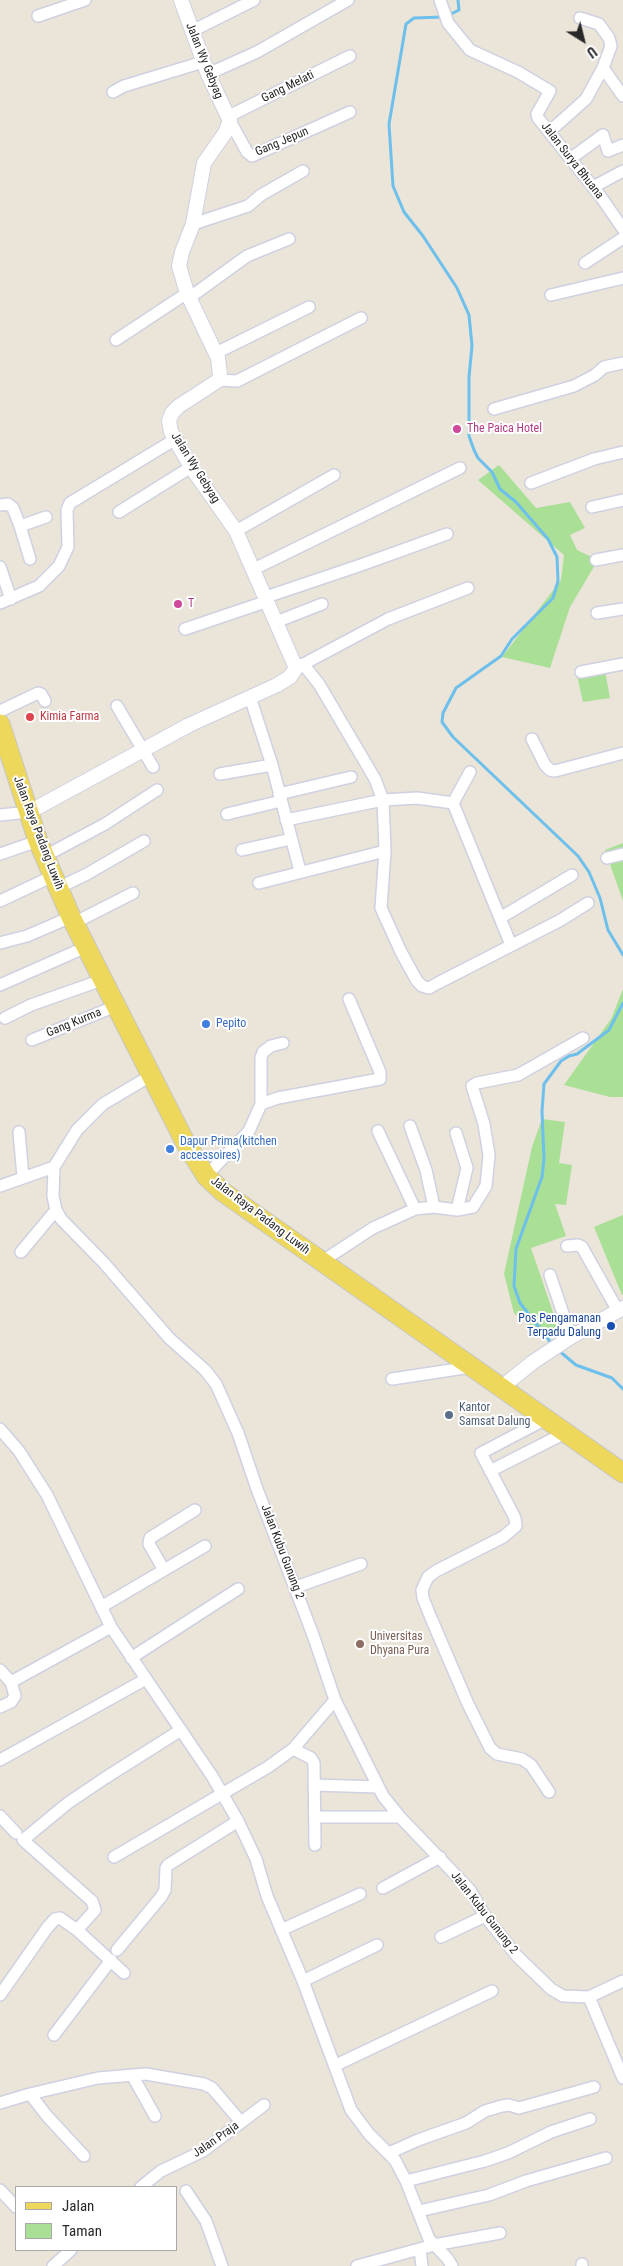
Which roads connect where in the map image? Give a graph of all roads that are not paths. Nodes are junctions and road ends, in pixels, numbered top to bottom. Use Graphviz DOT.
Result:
graph roads {
  1 [pos="85,0"];
  2 [pos="181,0"];
  3 [pos="254,0"];
  4 [pos="348,0"];
  5 [pos="440,0"];
  6 [pos="38,16"];
  7 [pos="580,18"];
  8 [pos="192,31"];
  9 [pos="350,56"];
  10 [pos="206,68"];
  11 [pos="603,68"];
  12 [pos="113,92"];
  13 [pos="623,96"];
  14 [pos="350,112"];
  15 [pos="228,119"];
  16 [pos="549,132"];
  17 [pos="623,145"];
  18 [pos="570,159"];
  19 [pos="304,171"];
  20 [pos="623,171"];
  21 [pos="592,187"];
  22 [pos="193,224"];
  23 [pos="623,229"];
  24 [pos="623,238"];
  25 [pos="289,239"];
  26 [pos="585,263"];
  27 [pos="623,278"];
  28 [pos="188,295"];
  29 [pos="551,295"];
  30 [pos="310,307"];
  31 [pos="361,318"];
  32 [pos="116,340"];
  33 [pos="216,353"];
  34 [pos="623,363"];
  35 [pos="219,380"];
  36 [pos="494,410"];
  37 [pos="174,440"];
  38 [pos="623,452"];
  39 [pos="192,467"];
  40 [pos="460,468"];
  41 [pos="334,475"];
  42 [pos="531,483"];
  43 [pos="623,500"];
  44 [pos="0,505"];
  45 [pos="592,508"];
  46 [pos="119,512"];
  47 [pos="46,517"];
  48 [pos="20,526"];
  49 [pos="236,531"];
  50 [pos="447,534"];
  51 [pos="623,555"];
  52 [pos="30,559"];
  53 [pos="596,560"];
  54 [pos="0,566"];
  55 [pos="254,569"];
  56 [pos="468,588"];
  57 [pos="267,599"];
  58 [pos="6,601"];
  59 [pos="322,604"];
  60 [pos="623,609"];
  61 [pos="598,613"];
  62 [pos="276,622"];
  63 [pos="185,629"];
  64 [pos="623,664"];
  65 [pos="300,666"];
  66 [pos="581,672"];
  67 [pos="250,697"];
  68 [pos="45,701"];
  69 [pos="117,706"];
  70 [pos="0,711"];
  71 [pos="0,724"];
  72 [pos="532,738"];
  73 [pos="142,749"];
  74 [pos="623,753"];
  75 [pos="272,765"];
  76 [pos="153,767"];
  77 [pos="470,772"];
  78 [pos="220,774"];
  79 [pos="351,777"];
  80 [pos="156,790"];
  81 [pos="280,798"];
  82 [pos="383,800"];
  83 [pos="452,804"];
  84 [pos="29,812"];
  85 [pos="227,814"];
  86 [pos="0,815"];
  87 [pos="286,820"];
  88 [pos="291,839"];
  89 [pos="144,842"];
  90 [pos="41,848"];
  91 [pos="242,850"];
  92 [pos="385,851"];
  93 [pos="0,854"];
  94 [pos="623,854"];
  95 [pos="607,858"];
  96 [pos="300,871"];
  97 [pos="572,875"];
  98 [pos="56,882"];
  99 [pos="259,883"];
  100 [pos="133,893"];
  101 [pos="0,901"];
  102 [pos="588,903"];
  103 [pos="500,918"];
  104 [pos="73,920"];
  105 [pos="0,943"];
  106 [pos="511,945"];
  107 [pos="86,947"];
  108 [pos="102,980"];
  109 [pos="0,984"];
  110 [pos="349,999"];
  111 [pos="116,1006"];
  112 [pos="5,1018"];
  113 [pos="583,1038"];
  114 [pos="32,1040"];
  115 [pos="283,1043"];
  116 [pos="152,1075"];
  117 [pos="261,1104"];
  118 [pos="410,1126"];
  119 [pos="378,1131"];
  120 [pos="19,1132"];
  121 [pos="456,1133"];
  122 [pos="54,1166"];
  123 [pos="206,1176"];
  124 [pos="23,1177"];
  125 [pos="0,1186"];
  126 [pos="434,1207"];
  127 [pos="415,1209"];
  128 [pos="56,1210"];
  129 [pos="457,1210"];
  130 [pos="568,1246"];
  131 [pos="21,1252"];
  132 [pos="321,1262"];
  133 [pos="550,1275"];
  134 [pos="622,1309"];
  135 [pos="571,1336"];
  136 [pos="471,1367"];
  137 [pos="392,1379"];
  138 [pos="502,1388"];
  139 [pos="546,1419"];
  140 [pos="0,1429"];
  141 [pos="565,1433"];
  142 [pos="490,1470"];
  143 [pos="623,1473"];
  144 [pos="195,1510"];
  145 [pos="205,1546"];
  146 [pos="361,1564"];
  147 [pos="164,1570"];
  148 [pos="296,1587"];
  149 [pos="238,1590"];
  150 [pos="101,1608"];
  151 [pos="111,1627"];
  152 [pos="131,1658"];
  153 [pos="0,1670"];
  154 [pos="146,1679"];
  155 [pos="11,1682"];
  156 [pos="335,1700"];
  157 [pos="0,1707"];
  158 [pos="181,1730"];
  159 [pos="293,1749"];
  160 [pos="0,1760"];
  161 [pos="314,1785"];
  162 [pos="377,1787"];
  163 [pos="548,1792"];
  164 [pos="222,1793"];
  165 [pos="0,1816"];
  166 [pos="315,1816"];
  167 [pos="400,1817"];
  168 [pos="238,1821"];
  169 [pos="16,1832"];
  170 [pos="315,1845"];
  171 [pos="114,1857"];
  172 [pos="440,1857"];
  173 [pos="383,1888"];
  174 [pos="360,1894"];
  175 [pos="485,1916"];
  176 [pos="76,1930"];
  177 [pos="280,1930"];
  178 [pos="441,1938"];
  179 [pos="377,1945"];
  180 [pos="114,1955"];
  181 [pos="124,1973"];
  182 [pos="303,1981"];
  183 [pos="623,1981"];
  184 [pos="492,1990"];
  185 [pos="0,1995"];
  186 [pos="588,1997"];
  187 [pos="54,2035"];
  188 [pos="336,2065"];
  189 [pos="132,2075"];
  190 [pos="623,2078"];
  191 [pos="594,2087"];
  192 [pos="30,2094"];
  193 [pos="0,2104"];
  194 [pos="264,2105"];
  195 [pos="155,2116"];
  196 [pos="590,2119"];
  197 [pos="241,2122"];
  198 [pos="389,2153"];
  199 [pos="84,2156"];
  200 [pos="606,2158"];
  201 [pos="406,2181"];
  202 [pos="142,2186"];
  203 [pos="186,2191"];
  204 [pos="1,2193"];
  205 [pos="15,2206"];
  206 [pos="419,2210"];
  207 [pos="500,2233"];
  208 [pos="434,2245"];
  209 [pos="420,2249"];
  210 [pos="63,2252"];
  211 [pos="53,2266"];
  212 [pos="222,2266"];
  213 [pos="357,2266"];
  214 [pos="422,2266"];
  215 [pos="452,2266"];
  1 -- 6 [label="street"];
  2 -- 8 [label="street, Jalan Wy Gebyag"];
  3 -- 8 [label="street"];
  4 -- 10 [label="street"];
  5 -- 16 [label="street, Jalan Surya Bhuana"];
  7 -- 11 [label="street"];
  8 -- 10 [label="street, Jalan Wy Gebyag"];
  9 -- 15 [label="street, Gang Melati"];
  10 -- 12 [label="street"];
  10 -- 15 [label="street, Jalan Wy Gebyag"];
  11 -- 13 [label="street"];
  11 -- 16 [label="street"];
  14 -- 15 [label="street, Gang Jepun"];
  15 -- 22 [label="street"];
  16 -- 18 [label="street, Jalan Surya Bhuana"];
  17 -- 18 [label="street"];
  18 -- 21 [label="street, Jalan Surya Bhuana"];
  19 -- 22 [label="street"];
  20 -- 21 [label="street"];
  21 -- 23 [label="street, Jalan Surya Bhuana"];
  22 -- 28 [label="street"];
  24 -- 26 [label="street"];
  25 -- 28 [label="street"];
  27 -- 29 [label="street"];
  28 -- 32 [label="street"];
  28 -- 33 [label="street"];
  30 -- 33 [label="street"];
  31 -- 35 [label="street"];
  33 -- 35 [label="street"];
  34 -- 36 [label="street"];
  35 -- 37 [label="street, Jalan Wy Gebyag"];
  37 -- 39 [label="street, Jalan Wy Gebyag"];
  37 -- 58 [label="street"];
  38 -- 42 [label="street"];
  39 -- 46 [label="street"];
  39 -- 49 [label="street, Jalan Wy Gebyag"];
  40 -- 55 [label="street"];
  41 -- 49 [label="street"];
  43 -- 45 [label="street"];
  44 -- 48 [label="street"];
  47 -- 48 [label="street"];
  48 -- 52 [label="street"];
  49 -- 55 [label="street, Jalan Wy Gebyag"];
  50 -- 57 [label="street"];
  51 -- 53 [label="street"];
  54 -- 58 [label="street"];
  55 -- 57 [label="street, Jalan Wy Gebyag"];
  56 -- 65 [label="street"];
  57 -- 62 [label="street, Jalan Wy Gebyag"];
  57 -- 63 [label="street"];
  59 -- 62 [label="street"];
  60 -- 61 [label="street"];
  62 -- 65 [label="street, Jalan Wy Gebyag"];
  64 -- 66 [label="street"];
  65 -- 67 [label="street"];
  65 -- 82 [label="street"];
  67 -- 73 [label="street"];
  67 -- 75 [label="street"];
  68 -- 70 [label="street"];
  69 -- 73 [label="street"];
  71 -- 84 [label="main road, Jalan Raya Padang Luwih"];
  72 -- 74 [label="street"];
  73 -- 76 [label="street"];
  73 -- 84 [label="street"];
  75 -- 78 [label="street"];
  75 -- 81 [label="street"];
  77 -- 83 [label="street"];
  79 -- 81 [label="street"];
  80 -- 90 [label="street"];
  81 -- 85 [label="street"];
  81 -- 87 [label="street"];
  82 -- 83 [label="street"];
  82 -- 87 [label="street"];
  82 -- 92 [label="street"];
  83 -- 103 [label="street"];
  84 -- 86 [label="street"];
  84 -- 90 [label="main road, Jalan Raya Padang Luwih"];
  87 -- 88 [label="street"];
  88 -- 91 [label="street"];
  88 -- 96 [label="street"];
  89 -- 98 [label="street"];
  90 -- 93 [label="street"];
  90 -- 98 [label="main road, Jalan Raya Padang Luwih"];
  92 -- 96 [label="street"];
  92 -- 106 [label="street"];
  94 -- 95 [label="street"];
  96 -- 99 [label="street"];
  97 -- 103 [label="street"];
  98 -- 101 [label="street"];
  98 -- 104 [label="main road, Jalan Raya Padang Luwih"];
  100 -- 104 [label="street"];
  102 -- 106 [label="street"];
  103 -- 106 [label="street"];
  104 -- 105 [label="street"];
  104 -- 107 [label="main road, Jalan Raya Padang Luwih"];
  107 -- 108 [label="main road, Jalan Raya Padang Luwih"];
  107 -- 109 [label="street"];
  108 -- 111 [label="main road, Jalan Raya Padang Luwih"];
  108 -- 112 [label="street"];
  110 -- 117 [label="street"];
  111 -- 114 [label="street, Gang Kurma"];
  111 -- 116 [label="main road, Jalan Raya Padang Luwih"];
  113 -- 129 [label="street"];
  115 -- 117 [label="street"];
  116 -- 122 [label="street"];
  116 -- 123 [label="main road, Jalan Raya Padang Luwih"];
  117 -- 123 [label="street"];
  118 -- 126 [label="street"];
  119 -- 127 [label="street"];
  120 -- 124 [label="street"];
  121 -- 129 [label="street"];
  122 -- 124 [label="street"];
  122 -- 128 [label="street"];
  123 -- 132 [label="main road, Jalan Raya Padang Luwih"];
  124 -- 125 [label="street"];
  126 -- 127 [label="street"];
  126 -- 129 [label="street"];
  127 -- 132 [label="street"];
  128 -- 131 [label="street"];
  128 -- 148 [label="street, Jalan Kubu Gunung 2"];
  130 -- 134 [label="street"];
  132 -- 136 [label="main road, Jalan Raya Padang Luwih"];
  133 -- 135 [label="street"];
  134 -- 135 [label="street"];
  135 -- 138 [label="street"];
  136 -- 137 [label="street"];
  136 -- 138 [label="main road, Jalan Raya Padang Luwih"];
  138 -- 139 [label="main road, Jalan Raya Padang Luwih"];
  139 -- 141 [label="main road, Jalan Raya Padang Luwih"];
  139 -- 142 [label="street"];
  140 -- 150 [label="street"];
  141 -- 142 [label="street"];
  141 -- 143 [label="main road, Jalan Raya Padang Luwih"];
  142 -- 163 [label="street"];
  144 -- 147 [label="street"];
  145 -- 147 [label="street"];
  146 -- 148 [label="street"];
  147 -- 150 [label="street"];
  148 -- 156 [label="street, Jalan Kubu Gunung 2"];
  149 -- 152 [label="street"];
  150 -- 151 [label="street"];
  151 -- 152 [label="street"];
  151 -- 155 [label="street"];
  152 -- 154 [label="street"];
  153 -- 155 [label="street"];
  154 -- 158 [label="street"];
  154 -- 160 [label="street"];
  155 -- 157 [label="street"];
  156 -- 159 [label="street"];
  156 -- 162 [label="street, Jalan Kubu Gunung 2"];
  158 -- 164 [label="street"];
  158 -- 176 [label="street"];
  159 -- 161 [label="street"];
  159 -- 164 [label="street"];
  161 -- 162 [label="street"];
  161 -- 166 [label="street"];
  162 -- 167 [label="street, Jalan Kubu Gunung 2"];
  164 -- 168 [label="street"];
  164 -- 171 [label="street"];
  165 -- 169 [label="street"];
  166 -- 167 [label="street"];
  166 -- 170 [label="street"];
  167 -- 172 [label="street, Jalan Kubu Gunung 2"];
  168 -- 177 [label="street"];
  168 -- 180 [label="street"];
  172 -- 173 [label="street"];
  172 -- 175 [label="street, Jalan Kubu Gunung 2"];
  174 -- 177 [label="street"];
  175 -- 178 [label="street"];
  175 -- 186 [label="street, Jalan Kubu Gunung 2"];
  176 -- 180 [label="street"];
  176 -- 185 [label="street"];
  177 -- 182 [label="street"];
  179 -- 182 [label="street"];
  180 -- 181 [label="street"];
  180 -- 187 [label="street"];
  182 -- 188 [label="street"];
  183 -- 186 [label="street, Jalan Kubu Gunung 2"];
  184 -- 188 [label="street"];
  186 -- 190 [label="street"];
  188 -- 198 [label="street"];
  189 -- 192 [label="street"];
  189 -- 195 [label="street"];
  189 -- 197 [label="street"];
  191 -- 198 [label="street"];
  192 -- 193 [label="street"];
  192 -- 199 [label="street"];
  194 -- 197 [label="street, Jalan Praja"];
  196 -- 201 [label="street"];
  197 -- 202 [label="street, Jalan Praja"];
  198 -- 201 [label="street"];
  200 -- 206 [label="street"];
  201 -- 206 [label="street"];
  203 -- 212 [label="street"];
  204 -- 205 [label="street"];
  206 -- 208 [label="street"];
  207 -- 208 [label="street"];
  208 -- 209 [label="street"];
  208 -- 215 [label="street"];
  209 -- 213 [label="street"];
  209 -- 214 [label="street"];
  210 -- 211 [label="street"];
}
